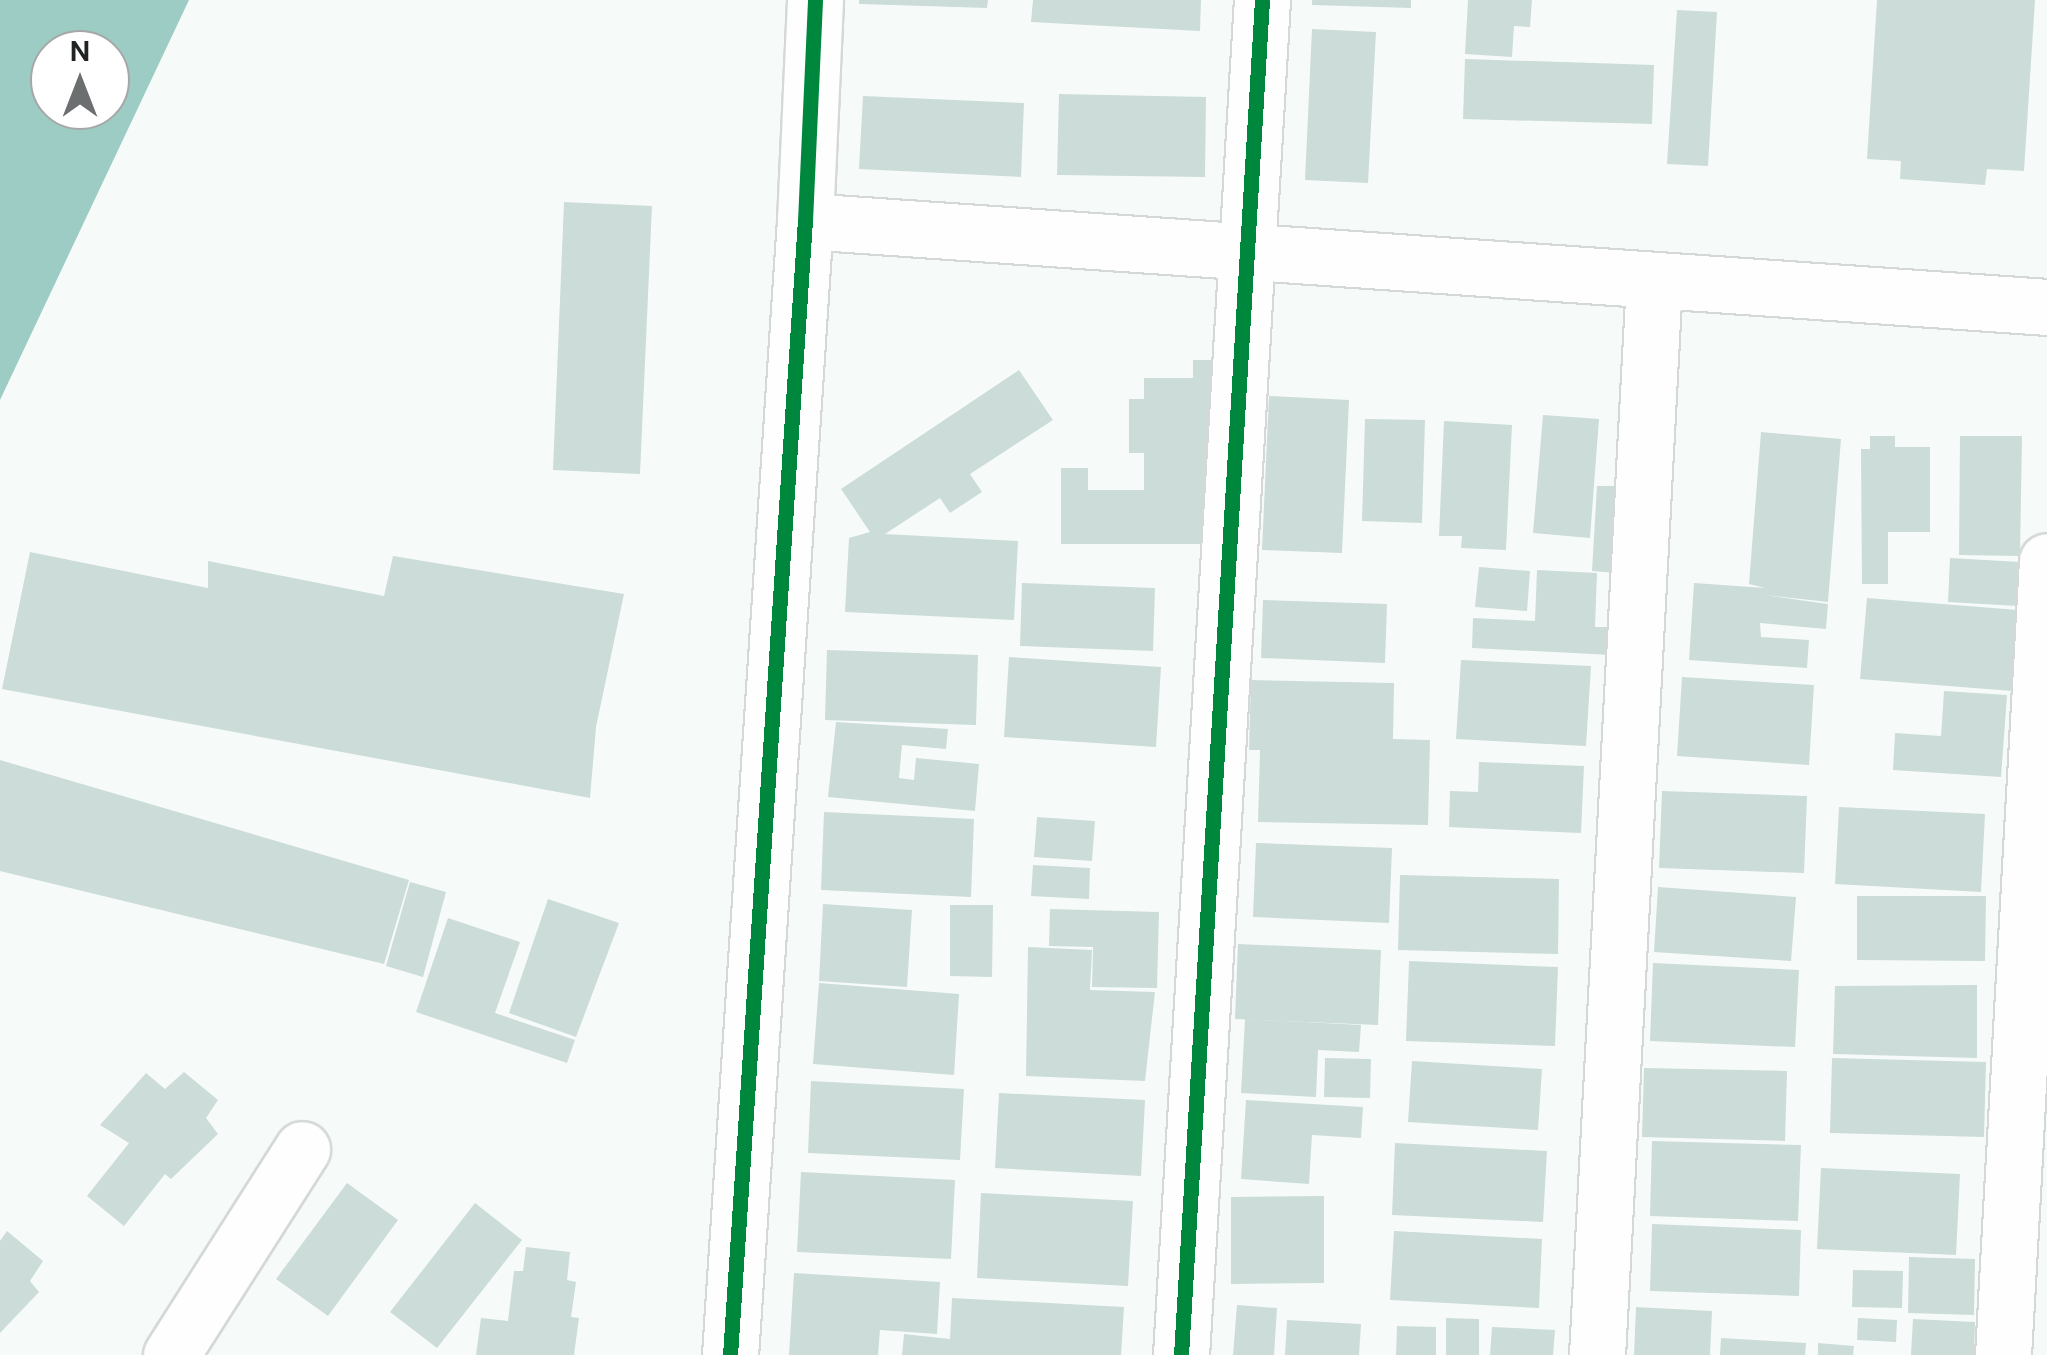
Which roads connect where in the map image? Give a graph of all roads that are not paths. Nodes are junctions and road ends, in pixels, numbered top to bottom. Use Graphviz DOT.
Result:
graph roads {
  1 [pos="814,0"];
  2 [pos="1262,0"];
  3 [pos="804,221"];
  4 [pos="1250,255"];
  5 [pos="1654,281"];
  6 [pos="2047,307"];
  7 [pos="2047,562"];
  8 [pos="302,1148"];
  9 [pos="172,1355"];
  10 [pos="730,1355"];
  11 [pos="1181,1355"];
  12 [pos="1597,1355"];
  13 [pos="2003,1355"];
  1 -- 3 [label="street"];
  2 -- 4 [label="street"];
  3 -- 4 [label="street"];
  3 -- 10 [label="street"];
  4 -- 5 [label="street"];
  4 -- 11 [label="street"];
  5 -- 6 [label="street"];
  5 -- 12 [label="street"];
  7 -- 13 [label="street"];
  8 -- 9 [label="street"];
}
